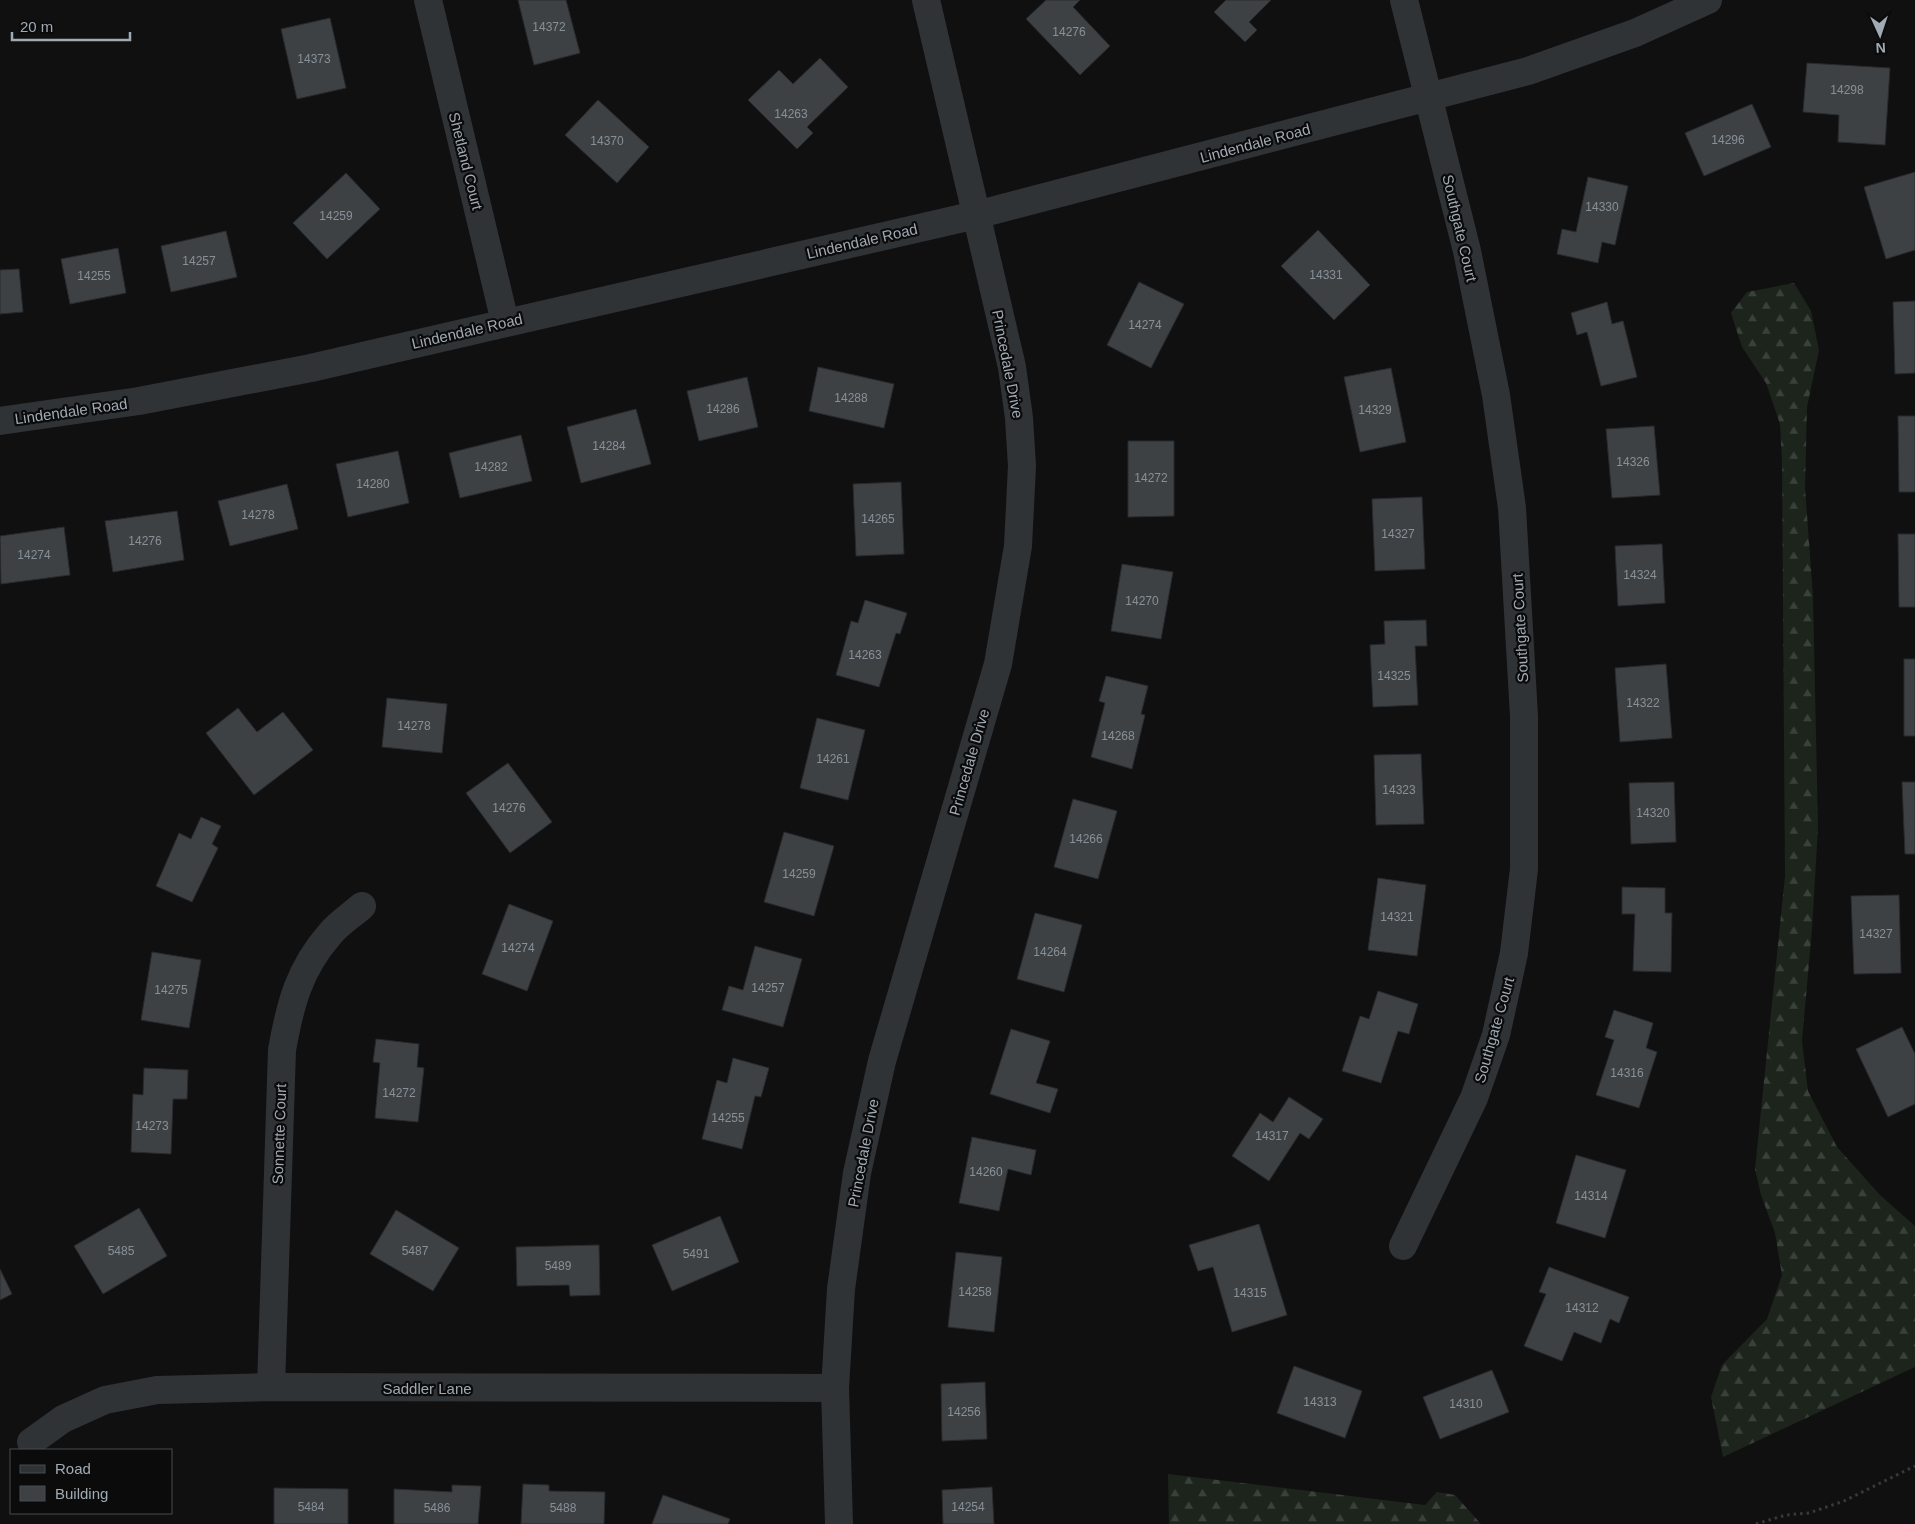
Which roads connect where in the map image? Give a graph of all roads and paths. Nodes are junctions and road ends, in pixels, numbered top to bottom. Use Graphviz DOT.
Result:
graph roads {
  1 [pos="428,0"];
  2 [pos="926,0"];
  3 [pos="1404,0"];
  4 [pos="1708,0"];
  5 [pos="1429,98"];
  6 [pos="976,215"];
  7 [pos="505,322"];
  8 [pos="0,421"];
  9 [pos="362,906"];
  10 [pos="1403,1246"];
  11 [pos="271,1387"];
  12 [pos="835,1388"];
  13 [pos="31,1442"];
  14 [pos="1915,1466"];
  15 [pos="839,1524"];
  16 [pos="1756,1524"];
  1 -- 7 [label="street, Shetland Court"];
  2 -- 6 [label="street, Princedale Drive"];
  3 -- 5 [label="street, Southgate Court"];
  4 -- 5 [label="street, Lindendale Road"];
  5 -- 6 [label="street, Lindendale Road"];
  5 -- 10 [label="street, Southgate Court"];
  6 -- 7 [label="street, Lindendale Road"];
  6 -- 12 [label="street, Princedale Drive"];
  7 -- 8 [label="street, Lindendale Road"];
  9 -- 11 [label="street, Sonnette Court"];
  11 -- 12 [label="street, Saddler Lane"];
  11 -- 13 [label="street, Saddler Lane"];
  12 -- 15 [label="street, Princedale Drive"];
  14 -- 16 [label="path"];
}
